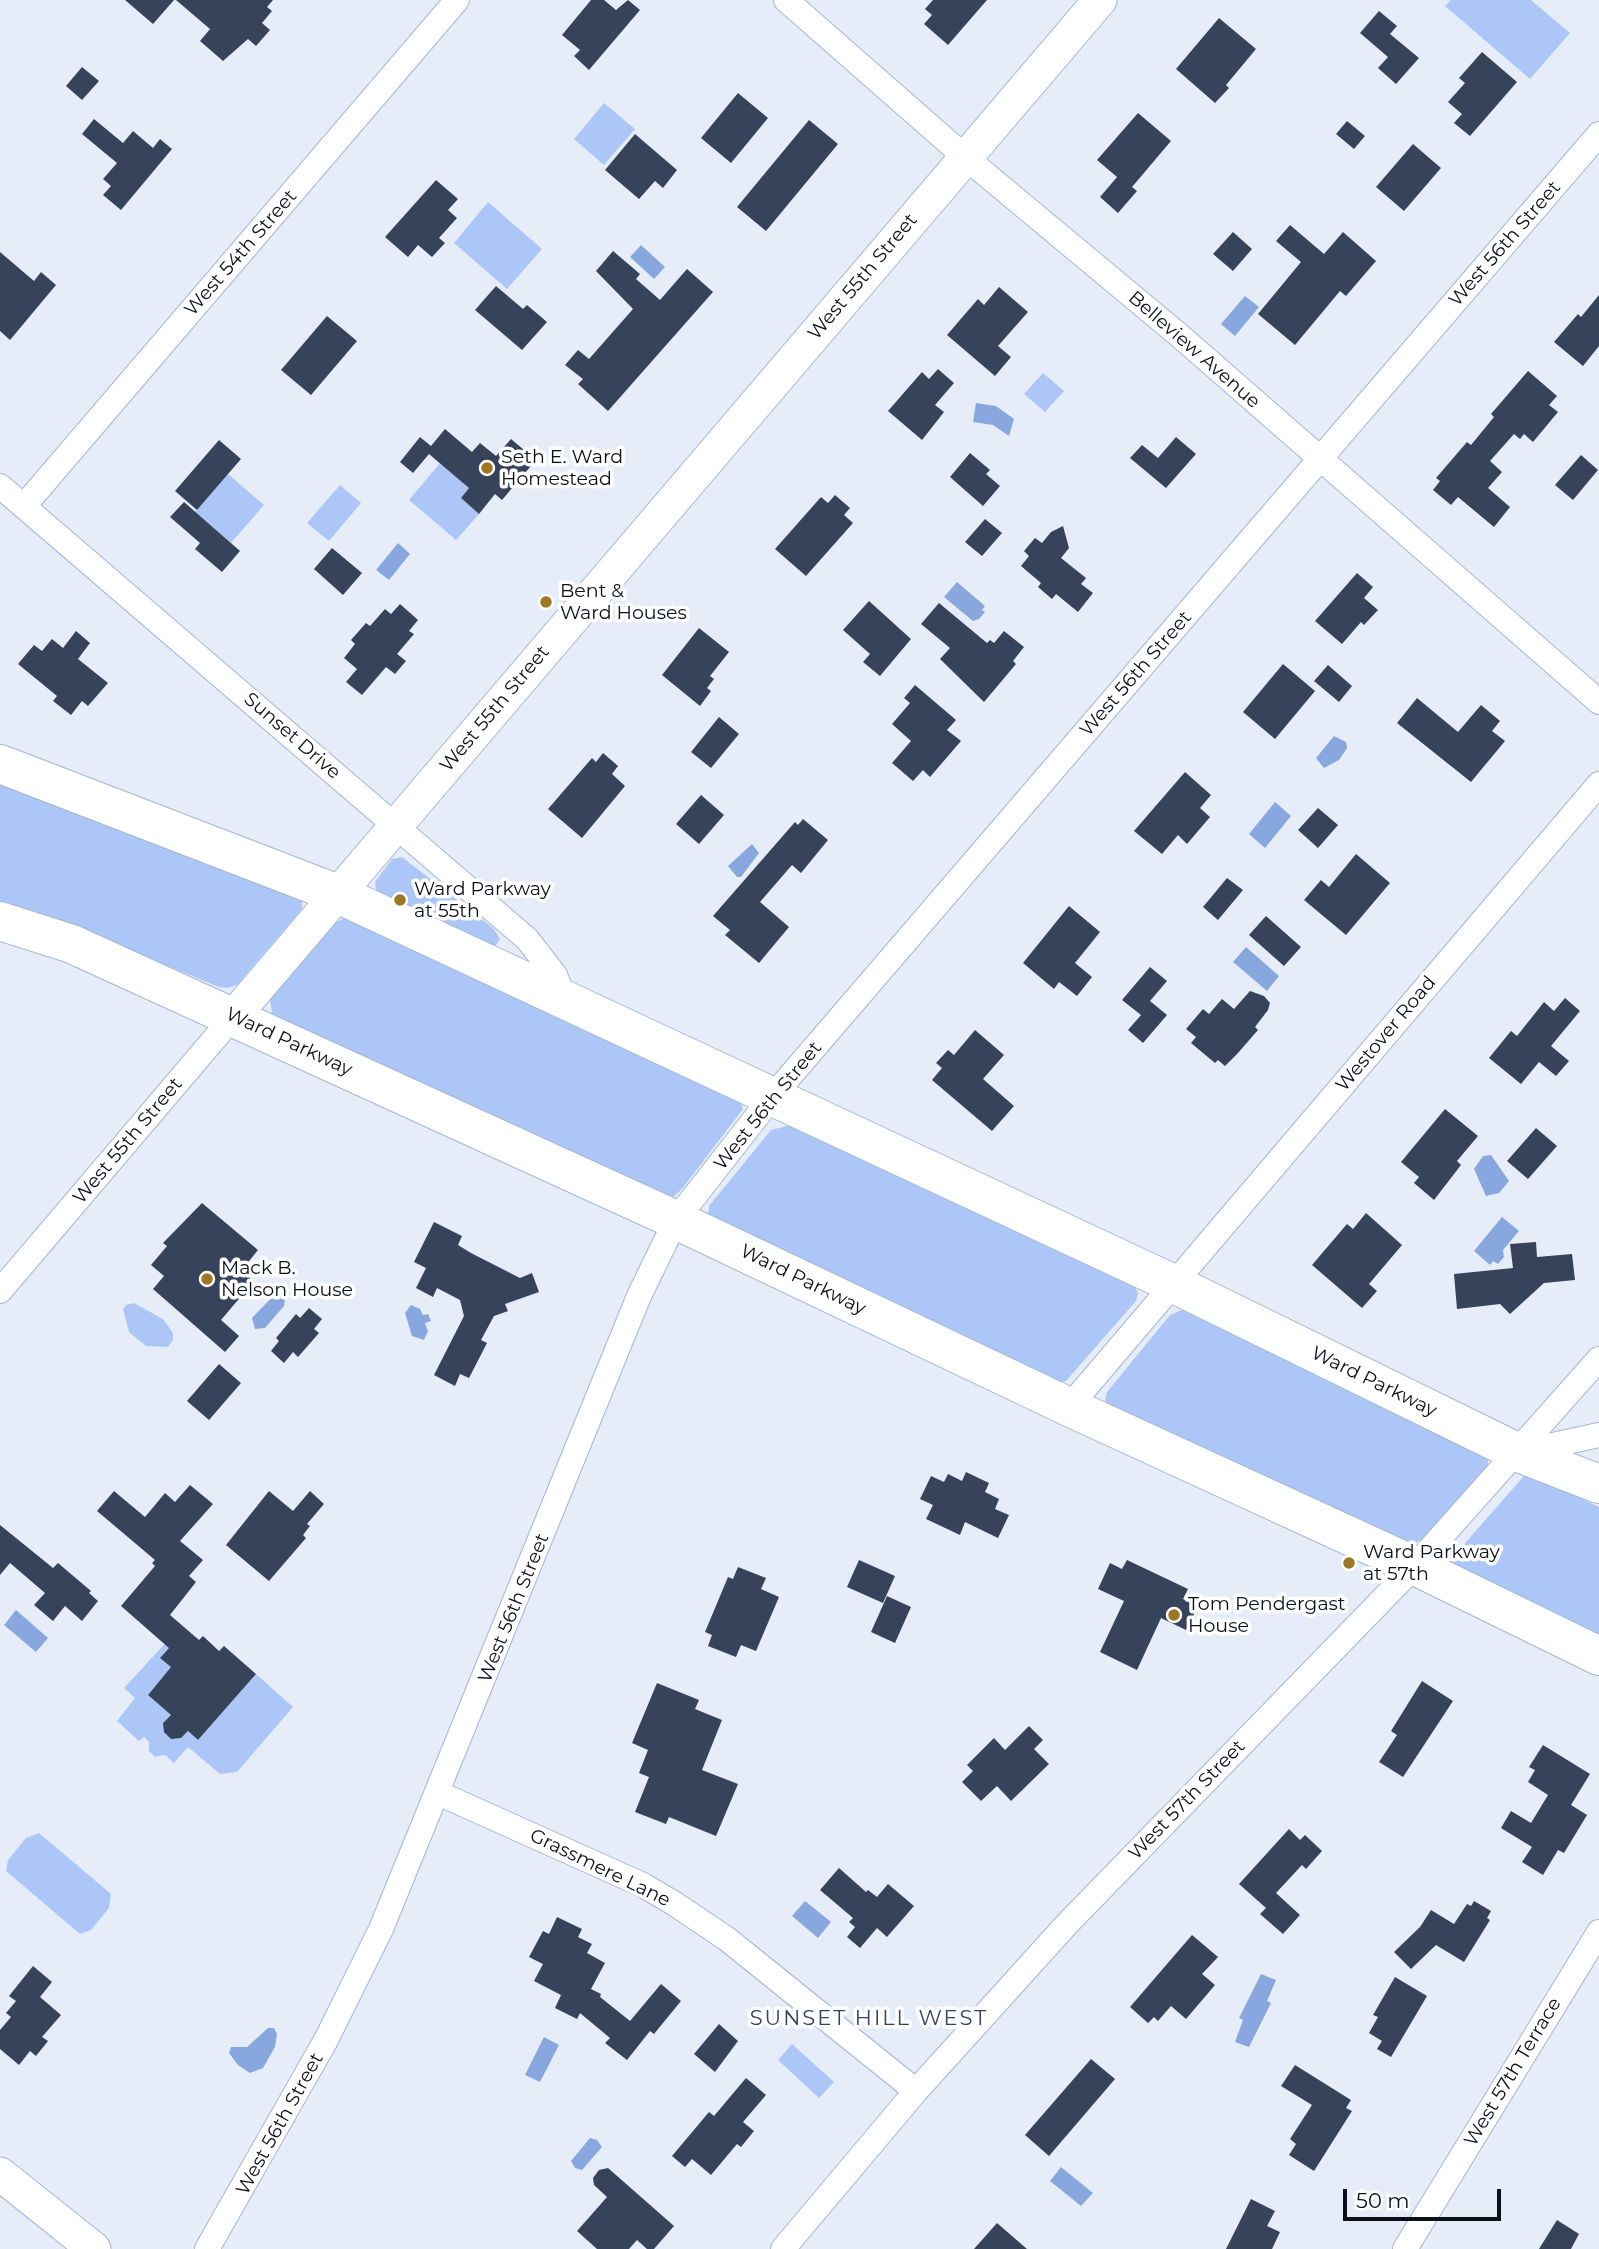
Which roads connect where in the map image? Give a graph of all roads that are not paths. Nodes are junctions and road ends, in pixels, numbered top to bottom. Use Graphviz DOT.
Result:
graph roads {
  1 [pos="457,0"];
  2 [pos="786,0"];
  3 [pos="1100,0"];
  4 [pos="1599,134"];
  5 [pos="965,157"];
  6 [pos="1320,459"];
  7 [pos="0,486"];
  8 [pos="24,506"];
  9 [pos="1599,702"];
  10 [pos="0,764"];
  11 [pos="1599,784"];
  12 [pos="396,825"];
  13 [pos="338,894"];
  14 [pos="0,922"];
  15 [pos="565,1000"];
  16 [pos="233,1017"];
  17 [pos="772,1097"];
  18 [pos="676,1220"];
  19 [pos="1174,1284"];
  20 [pos="0,1291"];
  21 [pos="1599,1359"];
  22 [pos="1069,1408"];
  23 [pos="1599,1435"];
  24 [pos="1519,1452"];
  25 [pos="1599,1484"];
  26 [pos="1415,1566"];
  27 [pos="1599,1656"];
  28 [pos="438,1793"];
  29 [pos="1599,1932"];
  30 [pos="916,2091"];
  31 [pos="0,2174"];
  32 [pos="94,2249"];
  33 [pos="207,2249"];
  34 [pos="783,2249"];
  35 [pos="1405,2249"];
  1 -- 8 [label="street, West 54th Street"];
  2 -- 5 [label="street, Belleview Avenue"];
  3 -- 5 [label="main road, West 55th Street"];
  4 -- 6 [label="street, West 56th Street"];
  5 -- 6 [label="street, Belleview Avenue"];
  5 -- 12 [label="main road, West 55th Street"];
  6 -- 9 [label="street, Belleview Avenue"];
  6 -- 17 [label="street, West 56th Street"];
  7 -- 8 [label="street, Sunset Drive"];
  8 -- 12 [label="street, Sunset Drive"];
  10 -- 13 [label="main road, Ward Parkway"];
  11 -- 19 [label="street, Westover Road"];
  12 -- 13 [label="main road, West 55th Street"];
  12 -- 15 [label="street, Sunset Drive"];
  13 -- 15 [label="main road, Ward Parkway"];
  13 -- 16 [label="main road, West 55th Street"];
  14 -- 16 [label="main road, Ward Parkway"];
  15 -- 17 [label="main road, Ward Parkway"];
  16 -- 18 [label="main road, Ward Parkway"];
  16 -- 20 [label="street, West 55th Street"];
  17 -- 18 [label="street, West 56th Street"];
  17 -- 19 [label="main road, Ward Parkway"];
  18 -- 22 [label="main road, Ward Parkway"];
  18 -- 28 [label="street, West 56th Street"];
  19 -- 22 [label="street, Westover Road"];
  19 -- 24 [label="main road, Ward Parkway"];
  21 -- 24 [label="street, West 57th Street"];
  22 -- 26 [label="main road, Ward Parkway"];
  23 -- 24 [label="street"];
  24 -- 25 [label="main road, Ward Parkway"];
  24 -- 26 [label="street, West 57th Street"];
  26 -- 27 [label="main road, Ward Parkway"];
  26 -- 30 [label="street, West 57th Street"];
  28 -- 30 [label="street, Grassmere Lane"];
  28 -- 33 [label="street, West 56th Street"];
  29 -- 35 [label="street, West 57th Terrace"];
  30 -- 34 [label="street, West 57th Street"];
  31 -- 32 [label="main road"];
}
